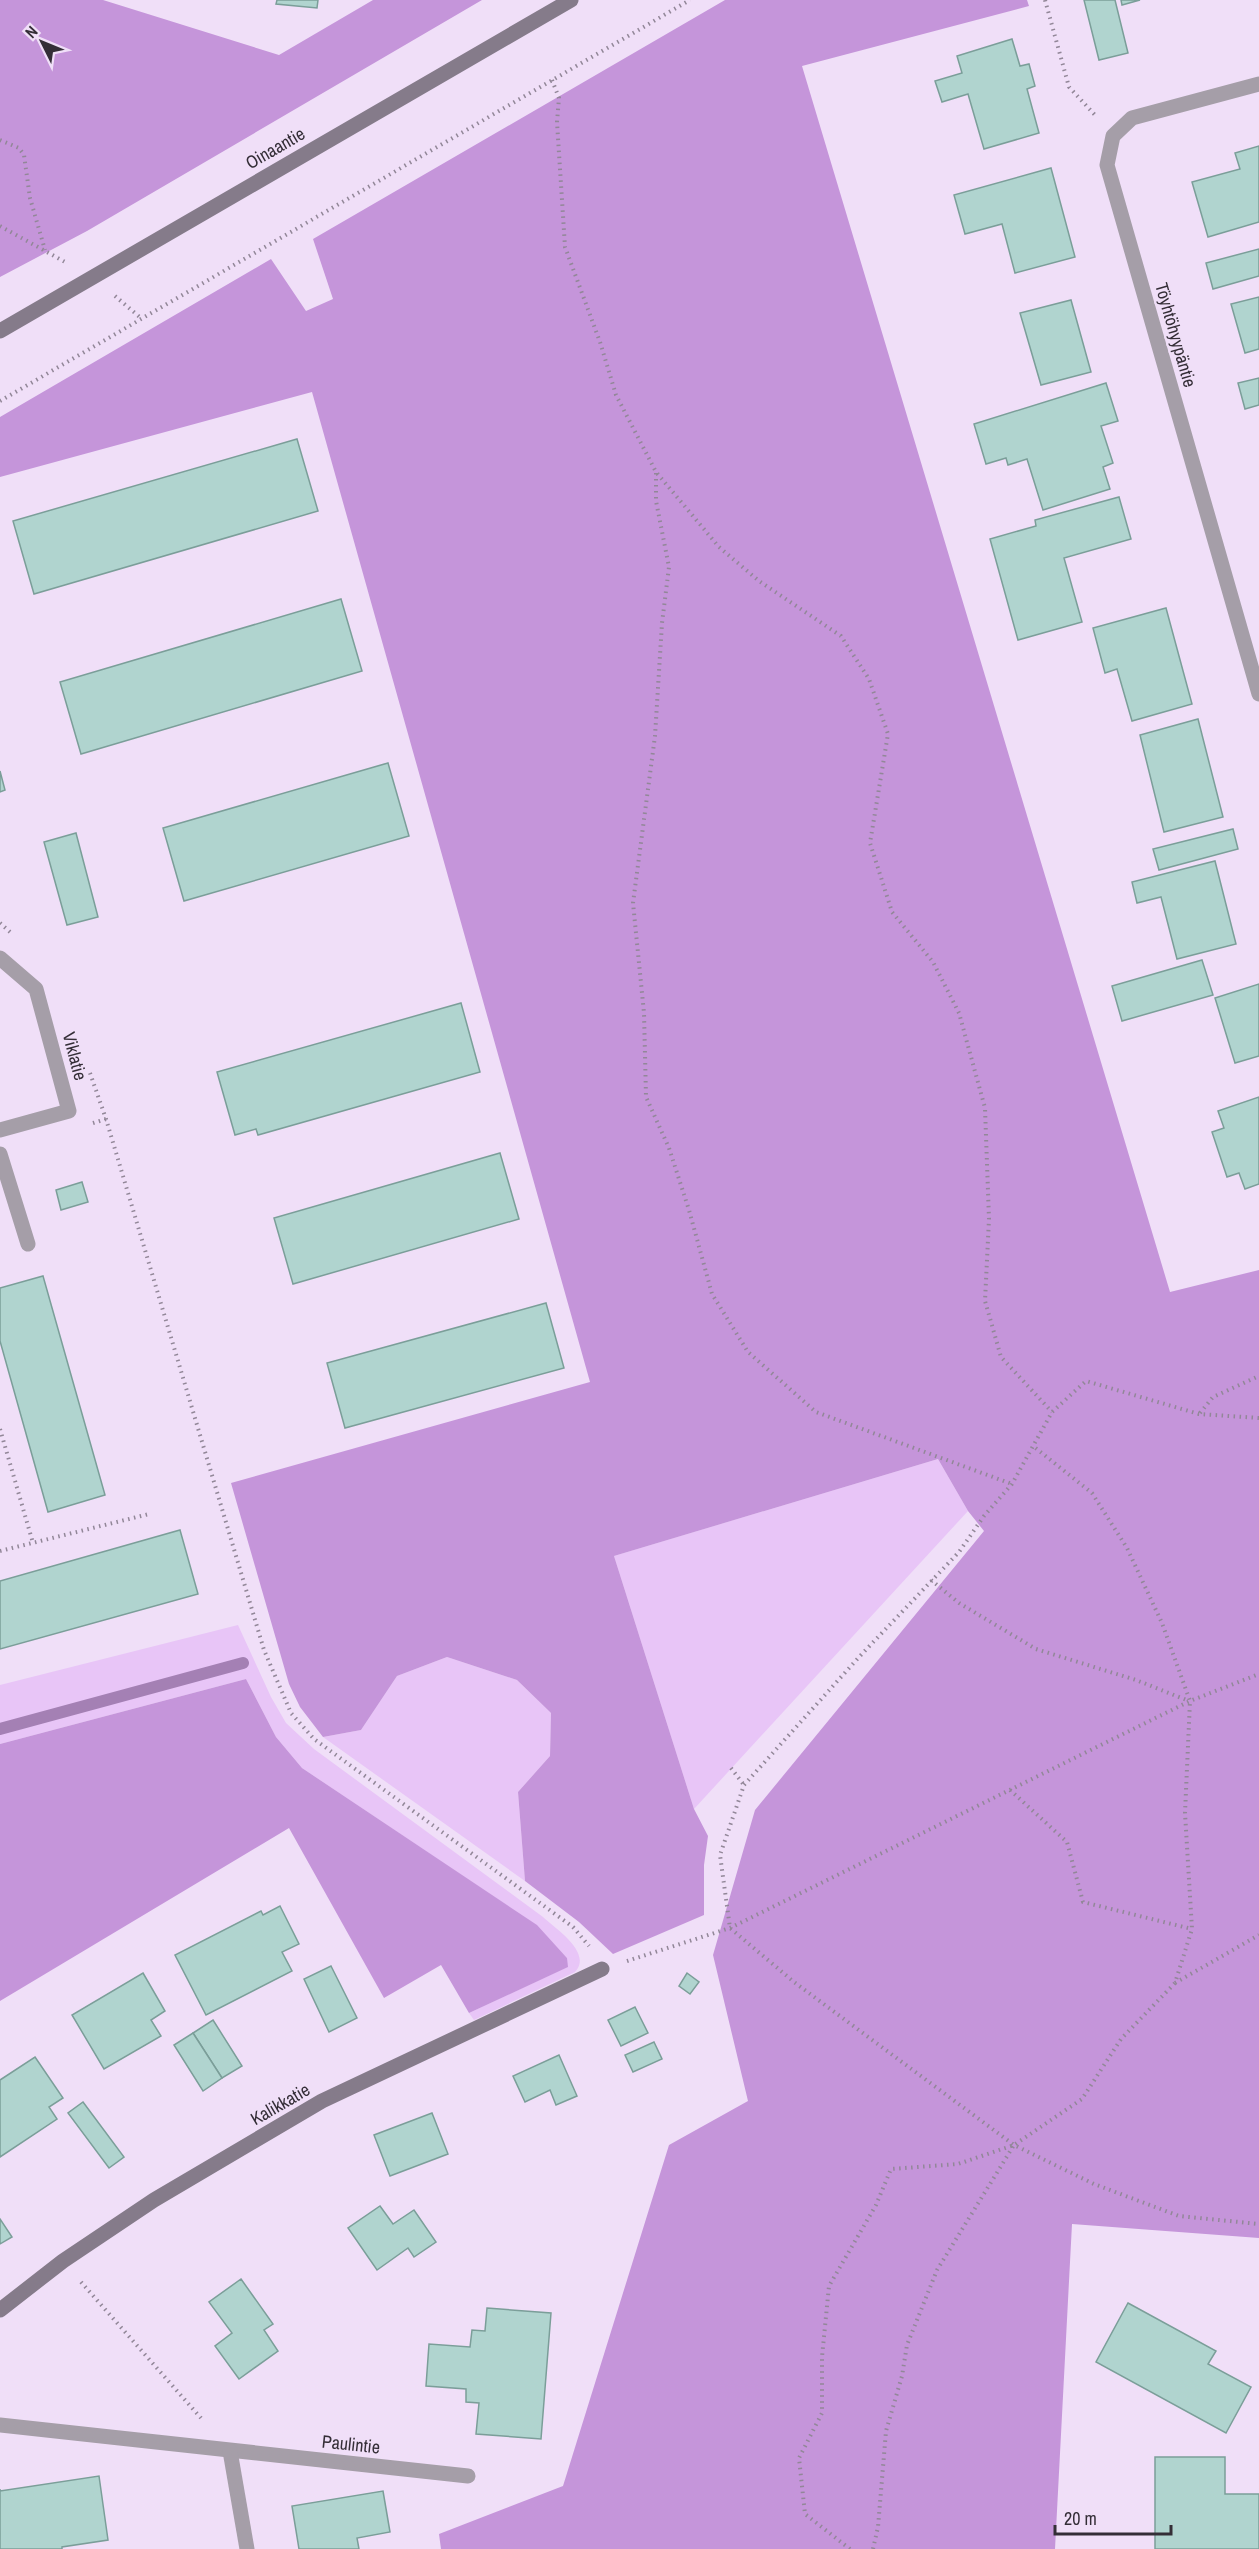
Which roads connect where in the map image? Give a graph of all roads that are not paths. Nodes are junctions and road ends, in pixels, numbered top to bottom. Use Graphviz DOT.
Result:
graph roads {
  1 [pos="571,0"];
  2 [pos="1259,84"];
  3 [pos="0,331"];
  4 [pos="1259,694"];
  5 [pos="0,958"];
  6 [pos="0,1130"];
  7 [pos="0,1154"];
  8 [pos="28,1244"];
  9 [pos="602,1969"];
  10 [pos="0,2310"];
  11 [pos="0,2425"];
  12 [pos="230,2451"];
  13 [pos="468,2476"];
  14 [pos="247,2549"];
  1 -- 3 [label="street, Oinaantie"];
  2 -- 4 [label="street, Töyhtöhyypäntie"];
  5 -- 6 [label="street, Viklatie"];
  7 -- 8 [label="street"];
  9 -- 10 [label="street, Kalikkatie"];
  11 -- 12 [label="street, Paulintie"];
  12 -- 13 [label="street, Paulintie"];
  12 -- 14 [label="street"];
}
